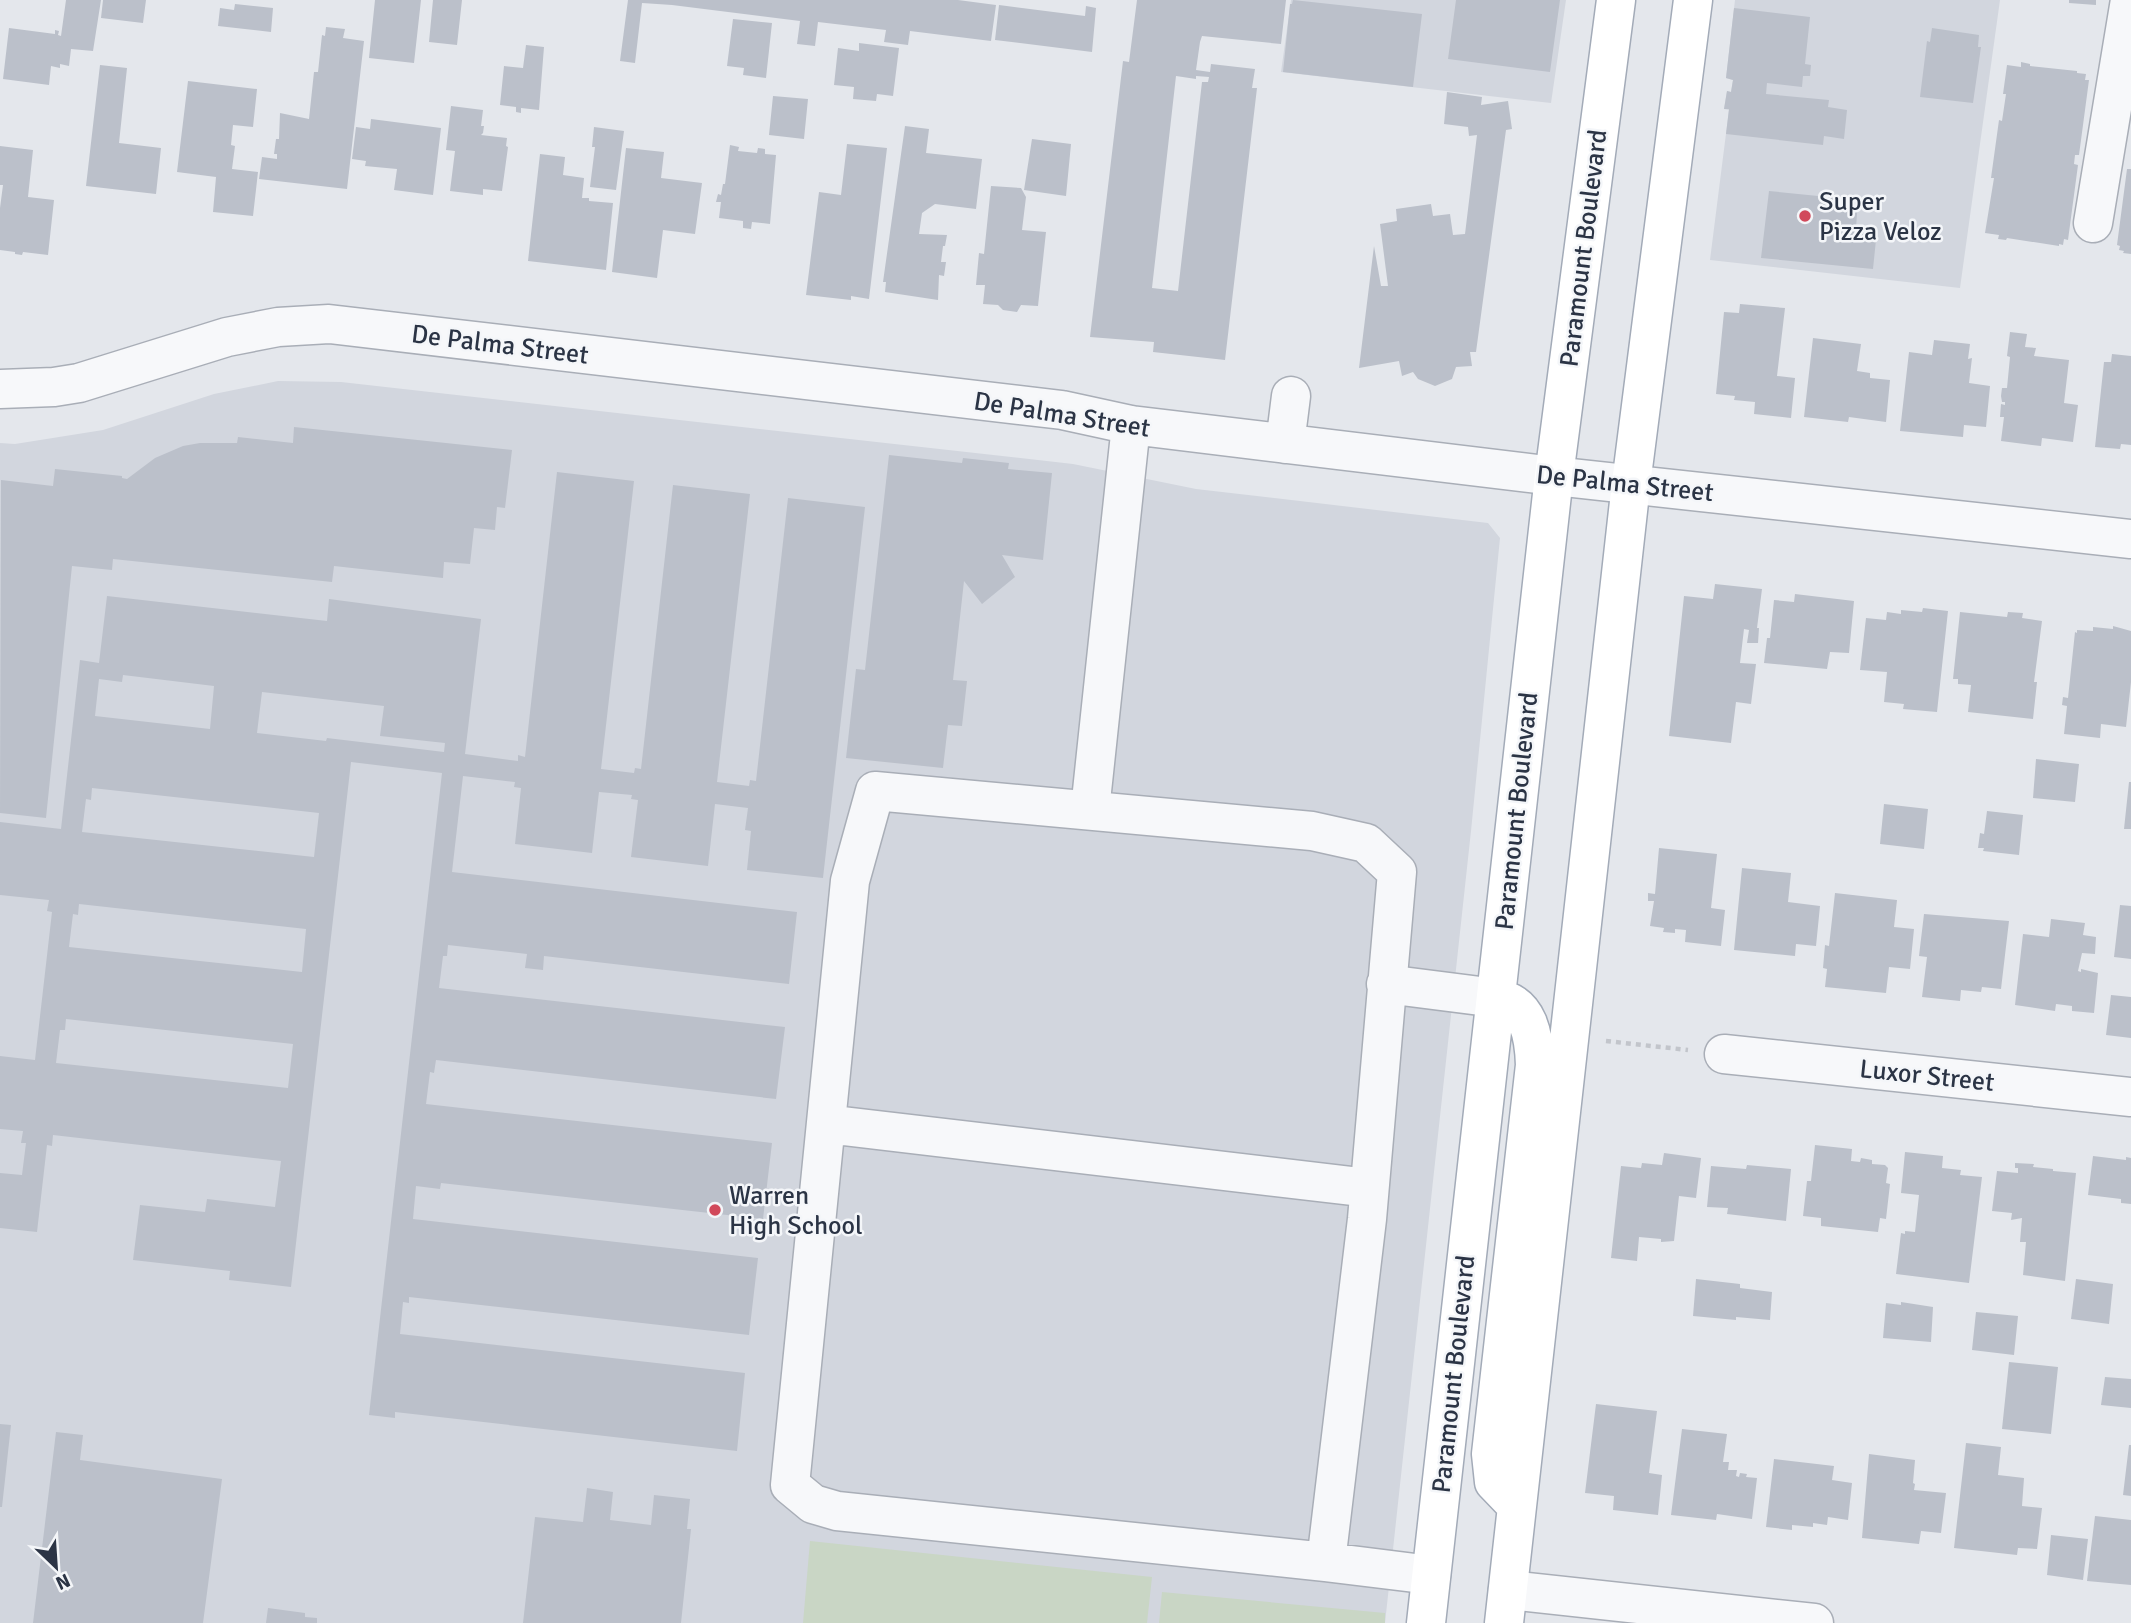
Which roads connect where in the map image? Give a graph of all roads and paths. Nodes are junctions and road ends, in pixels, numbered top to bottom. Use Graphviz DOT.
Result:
graph roads {
  1 [pos="1616,0"];
  2 [pos="1693,0"];
  3 [pos="2130,0"];
  4 [pos="2093,223"];
  5 [pos="0,389"];
  6 [pos="1291,397"];
  7 [pos="1131,425"];
  8 [pos="1285,444"];
  9 [pos="1553,476"];
  10 [pos="1631,484"];
  11 [pos="2131,539"];
  12 [pos="1090,810"];
  13 [pos="1387,984"];
  14 [pos="1496,998"];
  15 [pos="1570,1036"];
  16 [pos="1724,1054"];
  17 [pos="2131,1097"];
  18 [pos="826,1124"];
  19 [pos="1369,1188"];
  20 [pos="1517,1506"];
  21 [pos="1326,1562"];
  22 [pos="1431,1575"];
  23 [pos="1506,1606"];
  24 [pos="1426,1623"];
  25 [pos="1814,1623"];
  1 -- 9 [label="main road, Paramount Boulevard"];
  2 -- 10 [label="main road"];
  3 -- 4 [label="street"];
  5 -- 7 [label="street, De Palma Street"];
  6 -- 8 [label="street"];
  7 -- 8 [label="street, De Palma Street"];
  7 -- 12 [label="street"];
  8 -- 9 [label="street, De Palma Street"];
  9 -- 10 [label="street, De Palma Street"];
  9 -- 14 [label="main road, Paramount Boulevard"];
  10 -- 11 [label="street, De Palma Street"];
  10 -- 15 [label="main road"];
  12 -- 13 [label="street"];
  12 -- 18 [label="street"];
  13 -- 14 [label="street"];
  13 -- 19 [label="street"];
  14 -- 20 [label="main road"];
  14 -- 22 [label="main road, Paramount Boulevard"];
  15 -- 16 [label="path"];
  15 -- 20 [label="main road"];
  16 -- 17 [label="street, Luxor Street"];
  18 -- 19 [label="street"];
  18 -- 21 [label="street"];
  19 -- 21 [label="street"];
  20 -- 23 [label="main road"];
  21 -- 22 [label="street"];
  22 -- 24 [label="main road, Paramount Boulevard"];
  23 -- 25 [label="street"];
}
